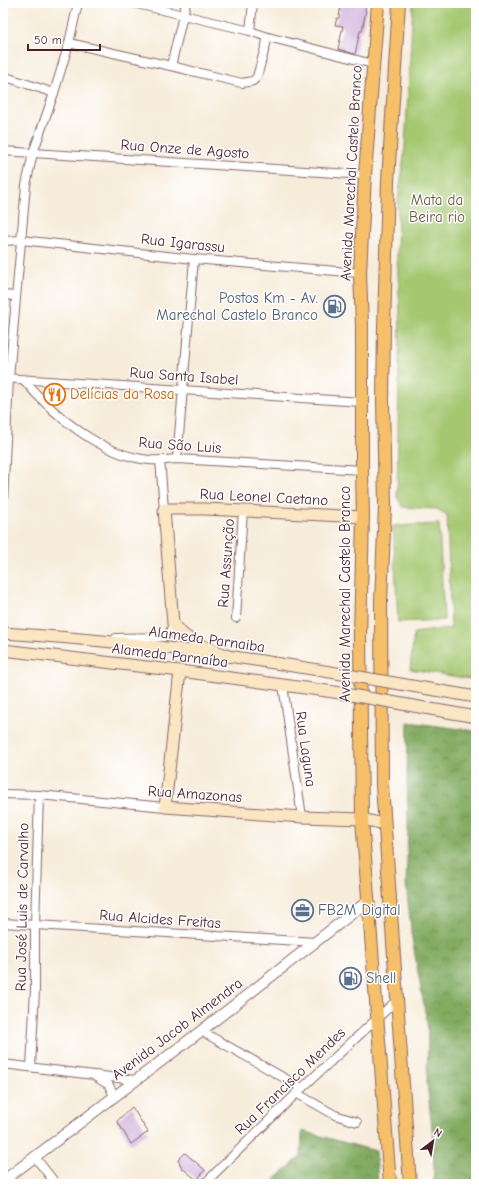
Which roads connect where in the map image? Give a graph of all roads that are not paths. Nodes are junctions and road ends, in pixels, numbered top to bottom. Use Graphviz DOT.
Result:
graph roads {
  1 [pos="78,3"];
  2 [pos="133,3"];
  3 [pos="186,3"];
  4 [pos="254,3"];
  5 [pos="378,3"];
  6 [pos="399,3"];
  7 [pos="183,15"];
  8 [pos="250,31"];
  9 [pos="268,37"];
  10 [pos="68,43"];
  11 [pos="373,64"];
  12 [pos="171,66"];
  13 [pos="3,76"];
  14 [pos="371,91"];
  15 [pos="54,93"];
  16 [pos="393,93"];
  17 [pos="3,151"];
  18 [pos="33,153"];
  19 [pos="365,176"];
  20 [pos="21,240"];
  21 [pos="3,241"];
  22 [pos="194,259"];
  23 [pos="360,273"];
  24 [pos="3,295"];
  25 [pos="15,296"];
  26 [pos="362,325"];
  27 [pos="384,326"];
  28 [pos="6,378"];
  29 [pos="23,379"];
  30 [pos="182,389"];
  31 [pos="362,402"];
  32 [pos="177,459"];
  33 [pos="160,460"];
  34 [pos="362,470"];
  35 [pos="3,494"];
  36 [pos="3,502"];
  37 [pos="164,509"];
  38 [pos="243,510"];
  39 [pos="363,517"];
  40 [pos="236,618"];
  41 [pos="173,624"];
  42 [pos="3,633"];
  43 [pos="360,636"];
  44 [pos="381,637"];
  45 [pos="74,638"];
  46 [pos="3,650"];
  47 [pos="228,656"];
  48 [pos="180,671"];
  49 [pos="283,685"];
  50 [pos="476,697"];
  51 [pos="476,717"];
  52 [pos="3,794"];
  53 [pos="39,795"];
  54 [pos="165,807"];
  55 [pos="302,817"];
  56 [pos="362,819"];
  57 [pos="384,824"];
  58 [pos="368,901"];
  59 [pos="3,923"];
  60 [pos="35,925"];
  61 [pos="315,942"];
  62 [pos="397,1000"];
  63 [pos="377,1018"];
  64 [pos="202,1031"];
  65 [pos="3,1064"];
  66 [pos="31,1067"];
  67 [pos="92,1075"];
  68 [pos="135,1080"];
  69 [pos="299,1090"];
  70 [pos="114,1096"];
  71 [pos="357,1122"];
  72 [pos="35,1157"];
  73 [pos="3,1181"];
  74 [pos="56,1184"];
  75 [pos="204,1184"];
  76 [pos="390,1184"];
  77 [pos="410,1184"];
  1 -- 10 [label="street"];
  2 -- 7 [label="street"];
  3 -- 7 [label="street"];
  4 -- 8 [label="street"];
  5 -- 11 [label="main road, Avenida Marechal Castelo Branco"];
  6 -- 16 [label="main road"];
  7 -- 8 [label="street"];
  7 -- 12 [label="street"];
  8 -- 9 [label="street"];
  9 -- 11 [label="street"];
  9 -- 12 [label="street"];
  10 -- 12 [label="street"];
  10 -- 15 [label="street"];
  11 -- 14 [label="main road, Avenida Marechal Castelo Branco"];
  13 -- 15 [label="street"];
  14 -- 16 [label="main road"];
  14 -- 19 [label="main road, Avenida Marechal Castelo Branco"];
  15 -- 18 [label="street"];
  16 -- 27 [label="main road"];
  17 -- 18 [label="street, Rua Onze de Agosto"];
  18 -- 19 [label="street, Rua Onze de Agosto"];
  18 -- 20 [label="street"];
  19 -- 23 [label="main road, Avenida Marechal Castelo Branco"];
  20 -- 21 [label="street, Rua Igarassu"];
  20 -- 22 [label="street, Rua Igarassu"];
  20 -- 25 [label="street"];
  22 -- 23 [label="street, Rua Igarassu"];
  22 -- 30 [label="street"];
  23 -- 26 [label="main road, Avenida Marechal Castelo Branco"];
  24 -- 25 [label="street"];
  25 -- 28 [label="street"];
  26 -- 27 [label="main road"];
  26 -- 31 [label="main road, Avenida Marechal Castelo Branco"];
  27 -- 44 [label="main road"];
  28 -- 29 [label="street, Rua Santa Isabel"];
  28 -- 35 [label="street"];
  29 -- 30 [label="street, Rua Santa Isabel"];
  29 -- 33 [label="street, Rua São Luis"];
  30 -- 31 [label="street, Rua Santa Isabel"];
  30 -- 32 [label="street"];
  31 -- 34 [label="main road, Avenida Marechal Castelo Branco"];
  32 -- 33 [label="street, Rua São Luis"];
  32 -- 34 [label="street, Rua São Luis"];
  33 -- 37 [label="street"];
  34 -- 39 [label="main road, Avenida Marechal Castelo Branco"];
  35 -- 36 [label="street"];
  37 -- 38 [label="main road, Rua Leonel Caetano"];
  37 -- 41 [label="main road"];
  38 -- 39 [label="main road, Rua Leonel Caetano"];
  38 -- 40 [label="street, Rua Assunção"];
  39 -- 43 [label="main road, Avenida Marechal Castelo Branco"];
  41 -- 45 [label="street, Alameda Parnaiba"];
  41 -- 47 [label="main road"];
  42 -- 45 [label="main road, Alameda Parnaiba"];
  43 -- 44 [label="main road"];
  43 -- 56 [label="main road, Avenida Marechal Castelo Branco"];
  44 -- 57 [label="main road"];
  45 -- 47 [label="main road, Alameda Parnaiba"];
  46 -- 48 [label="main road, Alameda Parnaíba"];
  47 -- 50 [label="main road, Alameda Parnaiba, bridge"];
  48 -- 49 [label="main road, Alameda Parnaíba"];
  48 -- 54 [label="main road"];
  49 -- 51 [label="main road, Alameda Parnaíba, bridge"];
  49 -- 55 [label="street, Rua Laguna"];
  52 -- 53 [label="street, Rua Amazonas"];
  53 -- 54 [label="street, Rua Amazonas"];
  53 -- 60 [label="street, Rua José Luis de Carvalho"];
  54 -- 55 [label="main road, Rua Amazonas"];
  55 -- 56 [label="main road, Rua Amazonas"];
  56 -- 57 [label="main road, Rua Amazonas"];
  56 -- 58 [label="main road, Avenida Marechal Castelo Branco"];
  57 -- 62 [label="main road"];
  58 -- 61 [label="street, Avenida Jacob Almendra"];
  58 -- 63 [label="main road, Avenida Marechal Castelo Branco"];
  59 -- 60 [label="street, Rua Alcides Freitas"];
  60 -- 61 [label="street, Rua Alcides Freitas"];
  60 -- 66 [label="street, Rua José Luis de Carvalho"];
  61 -- 64 [label="street, Avenida Jacob Almendra"];
  62 -- 63 [label="street, Rua Francisco Mendes"];
  62 -- 77 [label="main road"];
  63 -- 69 [label="street, Rua Francisco Mendes"];
  63 -- 76 [label="main road, Avenida Marechal Castelo Branco"];
  64 -- 68 [label="street, Avenida Jacob Almendra"];
  64 -- 69 [label="street"];
  65 -- 66 [label="street"];
  66 -- 67 [label="street"];
  67 -- 68 [label="street"];
  67 -- 70 [label="street"];
  68 -- 70 [label="street, Avenida Jacob Almendra"];
  69 -- 71 [label="street"];
  69 -- 75 [label="street, Rua Francisco Mendes"];
  70 -- 72 [label="street, Avenida Jacob Almendra"];
  72 -- 73 [label="street, Avenida Jacob Almendra"];
  72 -- 74 [label="street"];
}
